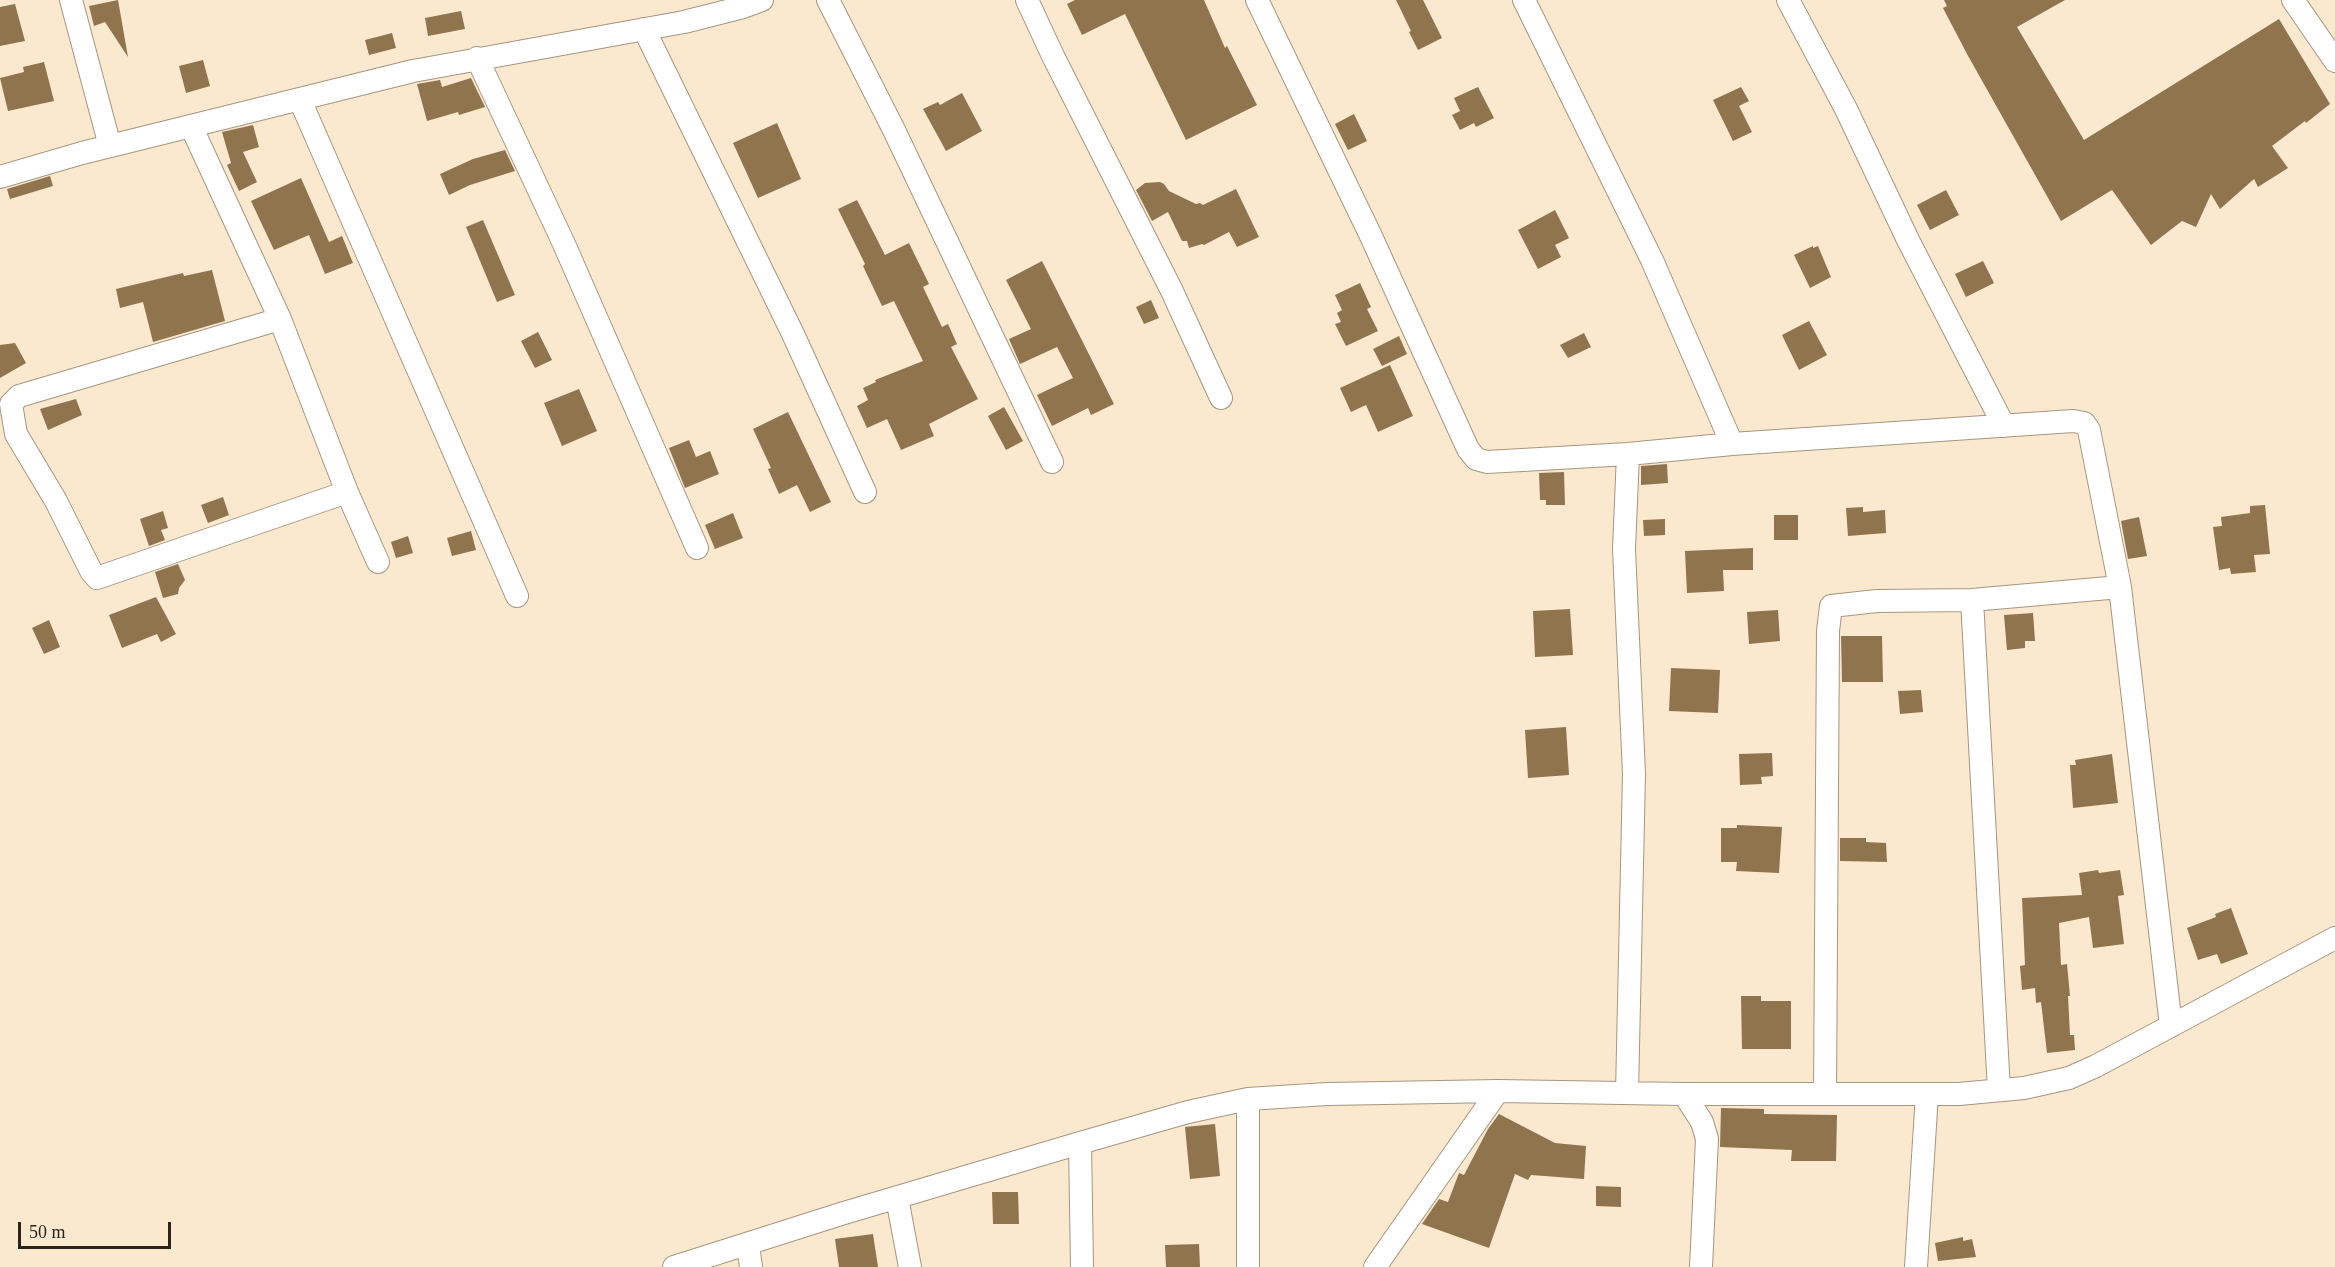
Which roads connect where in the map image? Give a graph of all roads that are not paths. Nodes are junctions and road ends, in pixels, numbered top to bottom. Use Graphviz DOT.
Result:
graph roads {
  1 [pos="71,0"];
  2 [pos="762,0"];
  3 [pos="828,0"];
  4 [pos="1027,0"];
  5 [pos="1257,0"];
  6 [pos="1524,0"];
  7 [pos="1788,0"];
  8 [pos="2293,0"];
  9 [pos="644,29"];
  10 [pos="477,58"];
  11 [pos="2335,61"];
  12 [pos="300,100"];
  13 [pos="191,126"];
  14 [pos="110,146"];
  15 [pos="0,177"];
  16 [pos="280,319"];
  17 [pos="1221,398"];
  18 [pos="2004,426"];
  19 [pos="1732,444"];
  20 [pos="1628,454"];
  21 [pos="1052,462"];
  22 [pos="347,492"];
  23 [pos="865,492"];
  24 [pos="697,548"];
  25 [pos="378,562"];
  26 [pos="2120,587"];
  27 [pos="517,596"];
  28 [pos="1972,600"];
  29 [pos="2335,939"];
  30 [pos="2170,1026"];
  31 [pos="1999,1090"];
  32 [pos="1498,1091"];
  33 [pos="1628,1093"];
  34 [pos="1684,1094"];
  35 [pos="1825,1094"];
  36 [pos="1927,1094"];
  37 [pos="1248,1099"];
  38 [pos="1080,1143"];
  39 [pos="897,1198"];
  40 [pos="748,1245"];
  41 [pos="674,1267"];
  42 [pos="751,1267"];
  43 [pos="910,1267"];
  44 [pos="1082,1267"];
  45 [pos="1248,1267"];
  46 [pos="1375,1267"];
  47 [pos="1701,1267"];
  48 [pos="1916,1267"];
  1 -- 14 [label="street"];
  2 -- 9 [label="street"];
  3 -- 21 [label="street"];
  4 -- 17 [label="street"];
  5 -- 20 [label="street"];
  6 -- 19 [label="street"];
  7 -- 18 [label="street"];
  8 -- 11 [label="street"];
  9 -- 10 [label="street"];
  9 -- 23 [label="street"];
  10 -- 12 [label="street"];
  10 -- 24 [label="street"];
  12 -- 13 [label="street"];
  12 -- 27 [label="street"];
  13 -- 14 [label="street"];
  13 -- 16 [label="street"];
  14 -- 15 [label="street"];
  16 -- 22 [label="street"];
  16 -- 22 [label="street"];
  18 -- 19 [label="street"];
  18 -- 26 [label="street"];
  19 -- 20 [label="street"];
  20 -- 33 [label="street"];
  22 -- 25 [label="street"];
  26 -- 28 [label="street"];
  26 -- 30 [label="street"];
  28 -- 31 [label="street"];
  28 -- 35 [label="street"];
  29 -- 30 [label="street"];
  30 -- 31 [label="street"];
  31 -- 36 [label="street"];
  32 -- 33 [label="street"];
  32 -- 37 [label="street"];
  32 -- 46 [label="street"];
  33 -- 34 [label="street"];
  34 -- 35 [label="street"];
  34 -- 47 [label="street"];
  35 -- 36 [label="street"];
  36 -- 48 [label="street"];
  37 -- 38 [label="street"];
  37 -- 45 [label="street"];
  38 -- 39 [label="street"];
  38 -- 44 [label="street"];
  39 -- 40 [label="street"];
  39 -- 43 [label="street"];
  40 -- 41 [label="street"];
  40 -- 42 [label="street"];
}
